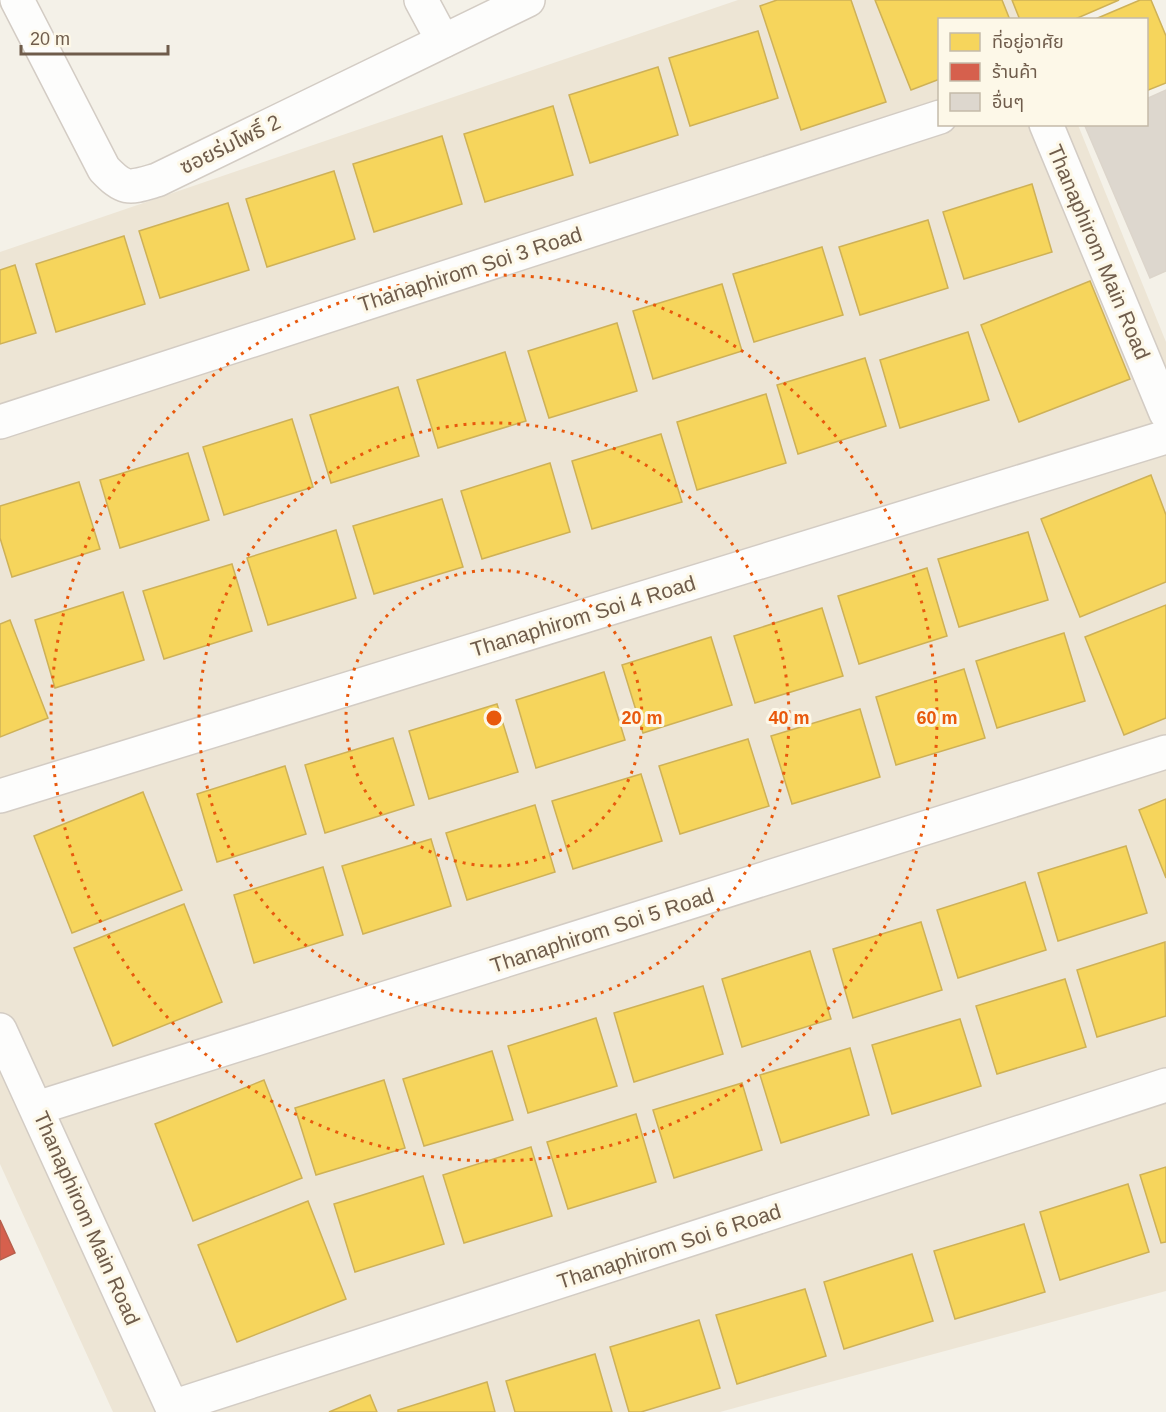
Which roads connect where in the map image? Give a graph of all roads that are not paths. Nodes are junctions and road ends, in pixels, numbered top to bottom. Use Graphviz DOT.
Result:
graph roads {
  1 [pos="17,0"];
  2 [pos="421,0"];
  3 [pos="528,0"];
  4 [pos="443,41"];
  5 [pos="938,117"];
  6 [pos="1047,126"];
  7 [pos="1166,413"];
  8 [pos="0,422"];
  9 [pos="1166,437"];
  10 [pos="1166,752"];
  11 [pos="0,796"];
  12 [pos="0,1030"];
  13 [pos="1166,1085"];
  14 [pos="37,1108"];
  15 [pos="172,1407"];
  1 -- 4 [label="street, ซอยร่มโพธิ์ 2"];
  2 -- 4 [label="street"];
  3 -- 4 [label="street, ซอยร่มโพธิ์ 2"];
  5 -- 8 [label="street, Thanaphirom Soi 3 Road"];
  6 -- 7 [label="street, Thanaphirom Main Road"];
  9 -- 11 [label="street, Thanaphirom Soi 4 Road"];
  10 -- 14 [label="street, Thanaphirom Soi 5 Road"];
  12 -- 14 [label="street, Thanaphirom Main Road"];
  13 -- 15 [label="street, Thanaphirom Soi 6 Road"];
  14 -- 15 [label="street, Thanaphirom Main Road"];
}
